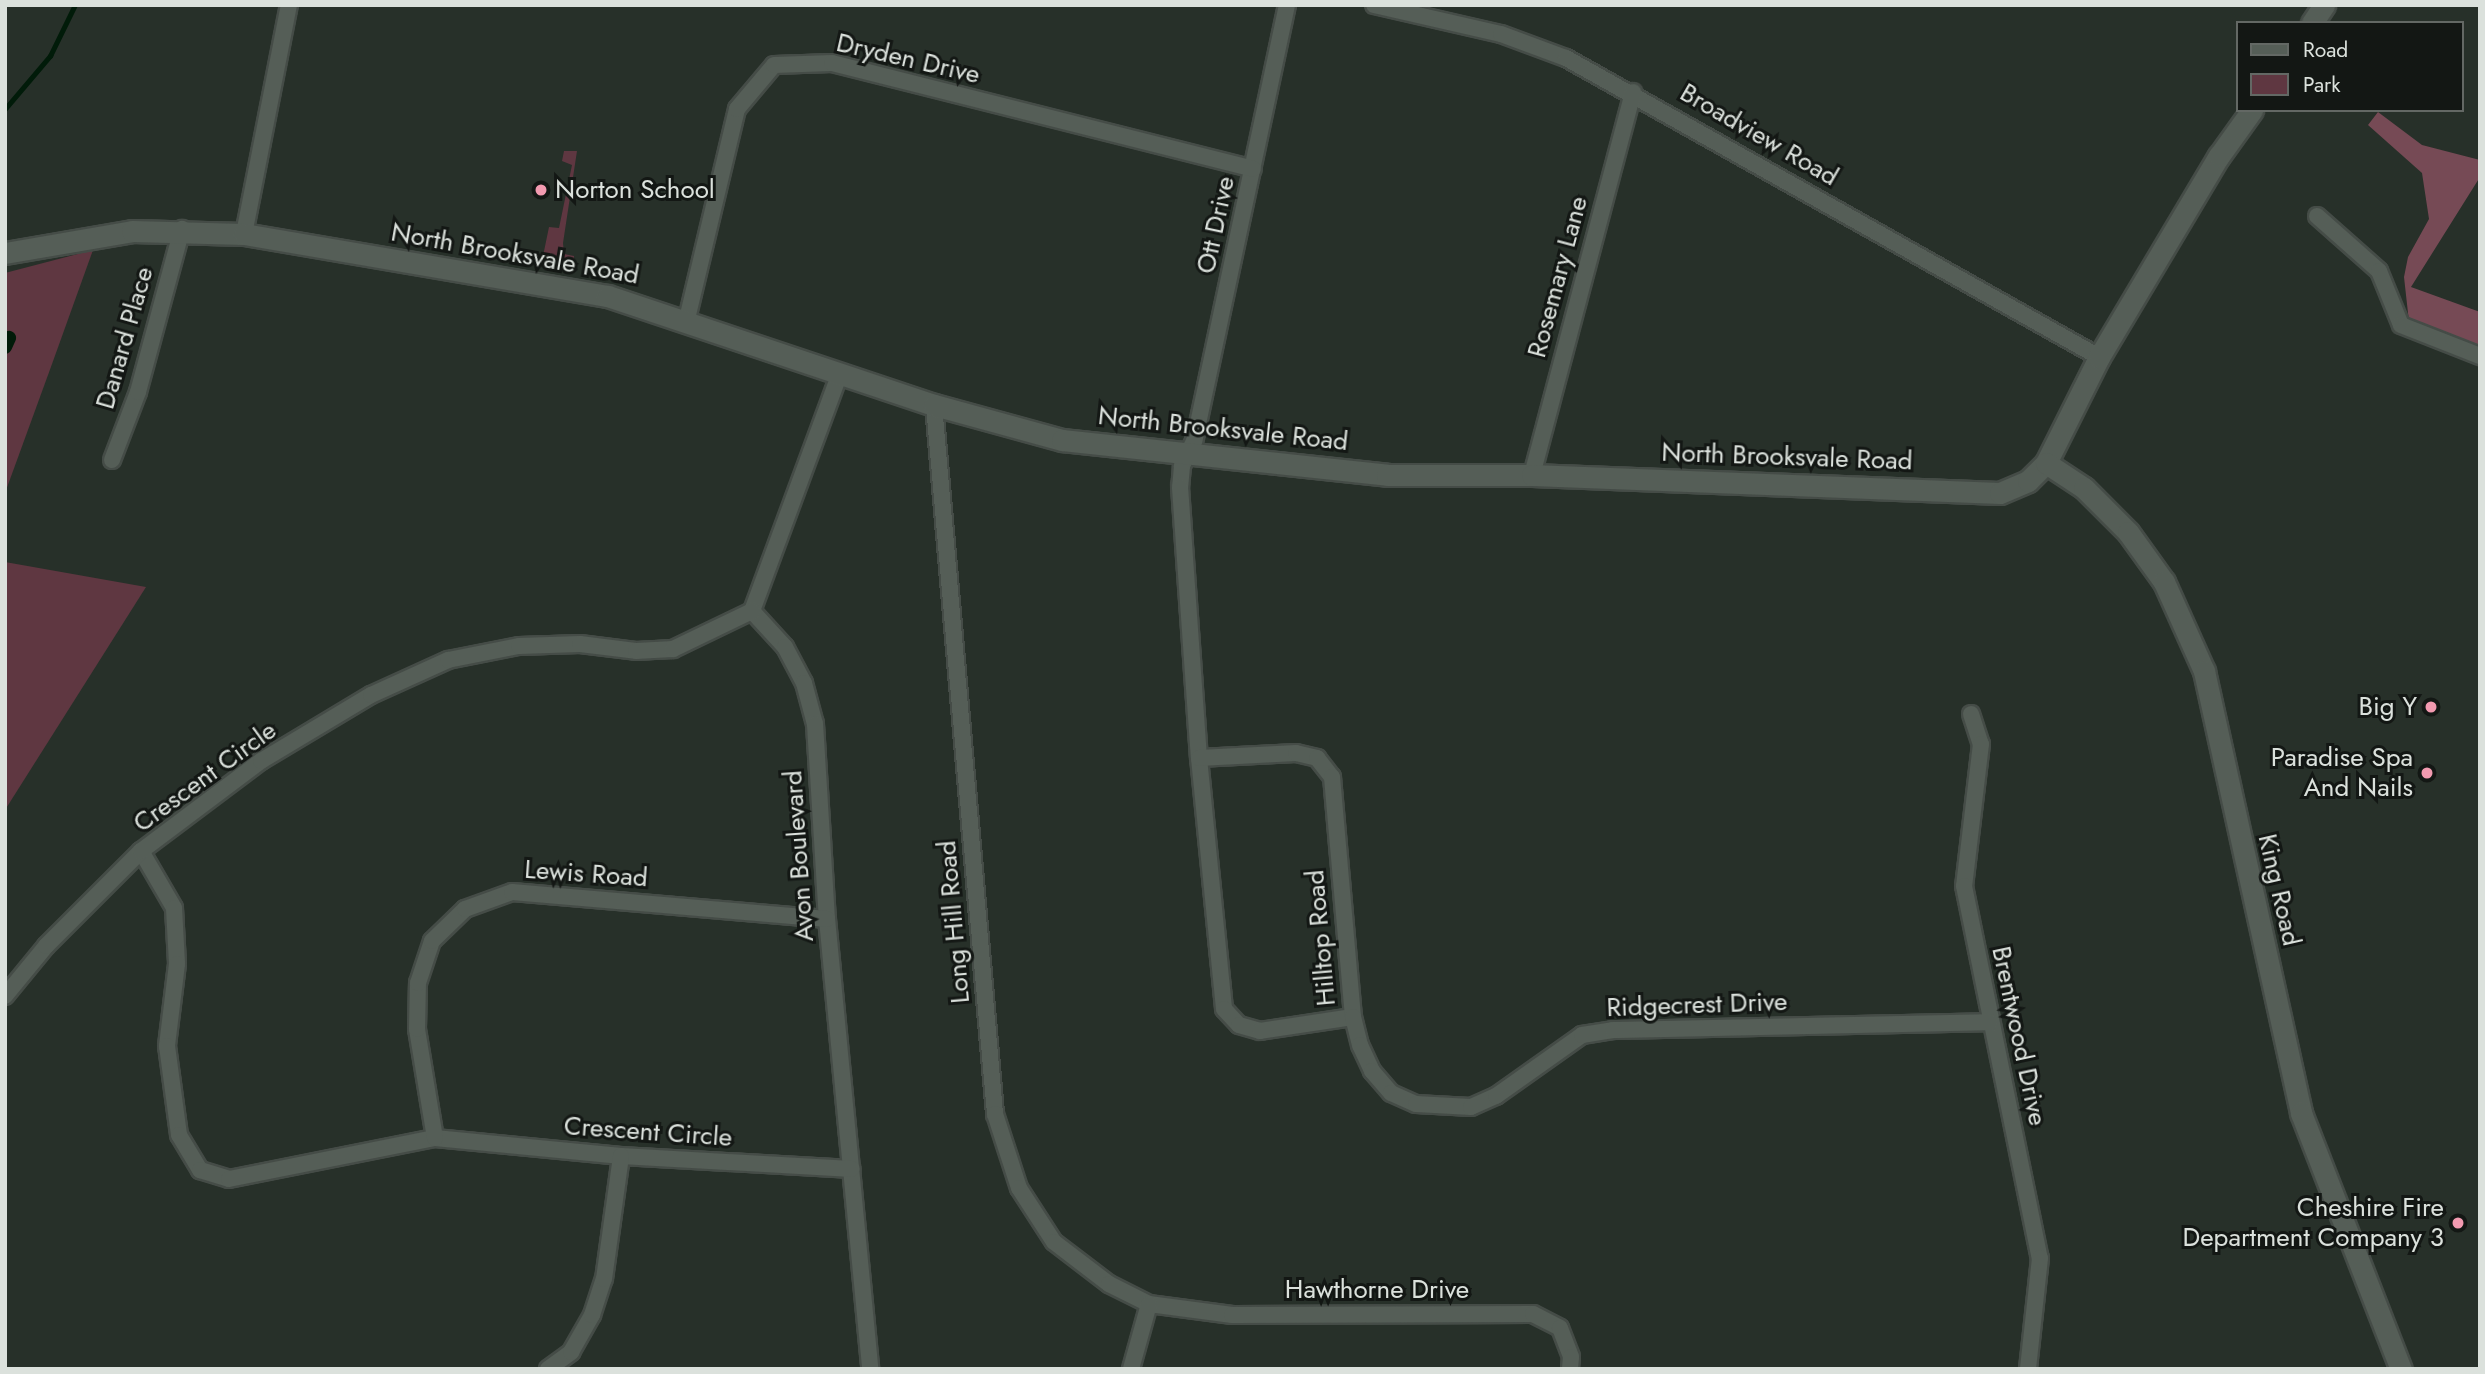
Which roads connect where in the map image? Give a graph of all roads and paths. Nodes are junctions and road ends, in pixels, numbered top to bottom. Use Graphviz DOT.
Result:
graph roads {
  1 [pos="289,5"];
  2 [pos="1287,5"];
  3 [pos="1374,5"];
  4 [pos="2324,5"];
  5 [pos="2313,21"];
  6 [pos="1633,92"];
  7 [pos="2251,112"];
  8 [pos="1253,169"];
  9 [pos="2316,216"];
  10 [pos="182,229"];
  11 [pos="244,234"];
  12 [pos="5,253"];
  13 [pos="687,319"];
  14 [pos="2480,356"];
  15 [pos="2099,357"];
  16 [pos="840,373"];
  17 [pos="934,405"];
  18 [pos="1188,454"];
  19 [pos="112,460"];
  20 [pos="2046,463"];
  21 [pos="1532,475"];
  22 [pos="752,611"];
  23 [pos="1971,713"];
  24 [pos="1199,758"];
  25 [pos="141,850"];
  26 [pos="827,919"];
  27 [pos="5,996"];
  28 [pos="1353,1017"];
  29 [pos="1990,1022"];
  30 [pos="435,1138"];
  31 [pos="621,1156"];
  32 [pos="852,1169"];
  33 [pos="1149,1304"];
  34 [pos="548,1369"];
  35 [pos="870,1369"];
  36 [pos="1131,1369"];
  37 [pos="1570,1369"];
  38 [pos="2028,1369"];
  39 [pos="2401,1369"];
  1 -- 11 [label="street"];
  2 -- 8 [label="street, Ott Drive"];
  3 -- 6 [label="street, Broadview Road"];
  4 -- 5 [label="main road"];
  6 -- 15 [label="street, Broadview Road"];
  6 -- 21 [label="street, Rosemary Lane"];
  7 -- 15 [label="main road, North Brooksvale Road"];
  8 -- 13 [label="street, Dryden Drive"];
  8 -- 18 [label="street, Ott Drive"];
  9 -- 14 [label="street"];
  10 -- 11 [label="main road, North Brooksvale Road"];
  10 -- 12 [label="main road, North Brooksvale Road"];
  10 -- 19 [label="street, Danard Place"];
  11 -- 13 [label="main road, North Brooksvale Road"];
  13 -- 16 [label="main road, North Brooksvale Road"];
  15 -- 20 [label="main road, North Brooksvale Road"];
  16 -- 17 [label="main road, North Brooksvale Road"];
  16 -- 22 [label="street"];
  17 -- 18 [label="main road, North Brooksvale Road"];
  17 -- 33 [label="street, Long Hill Road"];
  18 -- 21 [label="main road, North Brooksvale Road"];
  18 -- 24 [label="street, Hilltop Road"];
  20 -- 21 [label="main road, North Brooksvale Road"];
  20 -- 39 [label="main road, King Road"];
  22 -- 25 [label="street, Crescent Circle"];
  22 -- 26 [label="street, Avon Boulevard"];
  23 -- 29 [label="street, Brentwood Drive"];
  24 -- 28 [label="street, Hilltop Road"];
  24 -- 28 [label="street, Hilltop Road"];
  25 -- 27 [label="street"];
  25 -- 30 [label="street, Crescent Circle"];
  26 -- 30 [label="street, Lewis Road"];
  26 -- 32 [label="street, Avon Boulevard"];
  28 -- 29 [label="street, Ridgecrest Drive"];
  29 -- 38 [label="street, Brentwood Drive"];
  30 -- 31 [label="street, Crescent Circle"];
  31 -- 32 [label="street, Crescent Circle"];
  31 -- 34 [label="street"];
  32 -- 35 [label="street, Avon Boulevard"];
  33 -- 36 [label="street"];
  33 -- 37 [label="street, Hawthorne Drive"];
}
